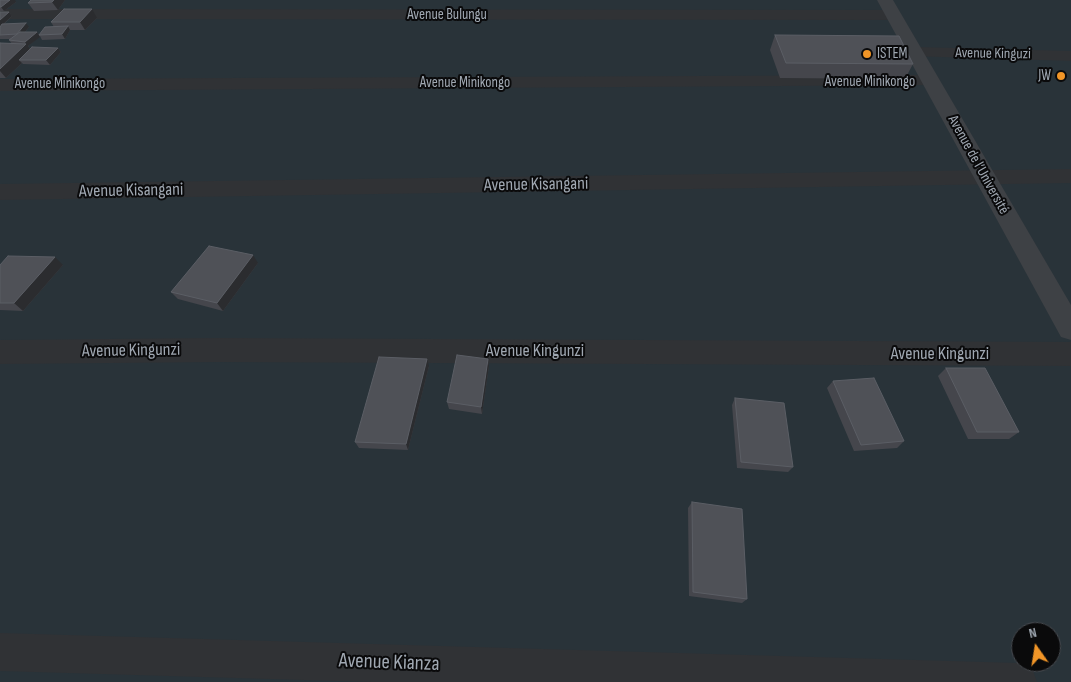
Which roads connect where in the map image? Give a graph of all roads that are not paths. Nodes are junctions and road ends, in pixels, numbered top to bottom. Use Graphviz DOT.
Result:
graph roads {
  1 [pos="889,8"];
  2 [pos="0,14"];
  3 [pos="915,52"];
  4 [pos="1071,56"];
  5 [pos="931,81"];
  6 [pos="0,85"];
  7 [pos="984,176"];
  8 [pos="1071,176"];
  9 [pos="0,192"];
  10 [pos="1071,329"];
  11 [pos="0,352"];
  12 [pos="1071,354"];
  13 [pos="0,652"];
  14 [pos="1018,682"];
  1 -- 2 [label="street, Avenue Bulungu"];
  1 -- 3 [label="main road, Avenue de l’Université"];
  3 -- 4 [label="street, Avenue Kinguzi"];
  3 -- 5 [label="main road, Avenue de l’Université"];
  5 -- 6 [label="street, Avenue Minikongo"];
  5 -- 7 [label="main road, Avenue de l’Université"];
  7 -- 8 [label="street, Avenue Kisangani"];
  7 -- 9 [label="street, Avenue Kisangani"];
  7 -- 10 [label="main road, Avenue de l’Université"];
  11 -- 12 [label="street, Avenue Kingunzi"];
  13 -- 14 [label="street, Avenue Kianza"];
}
